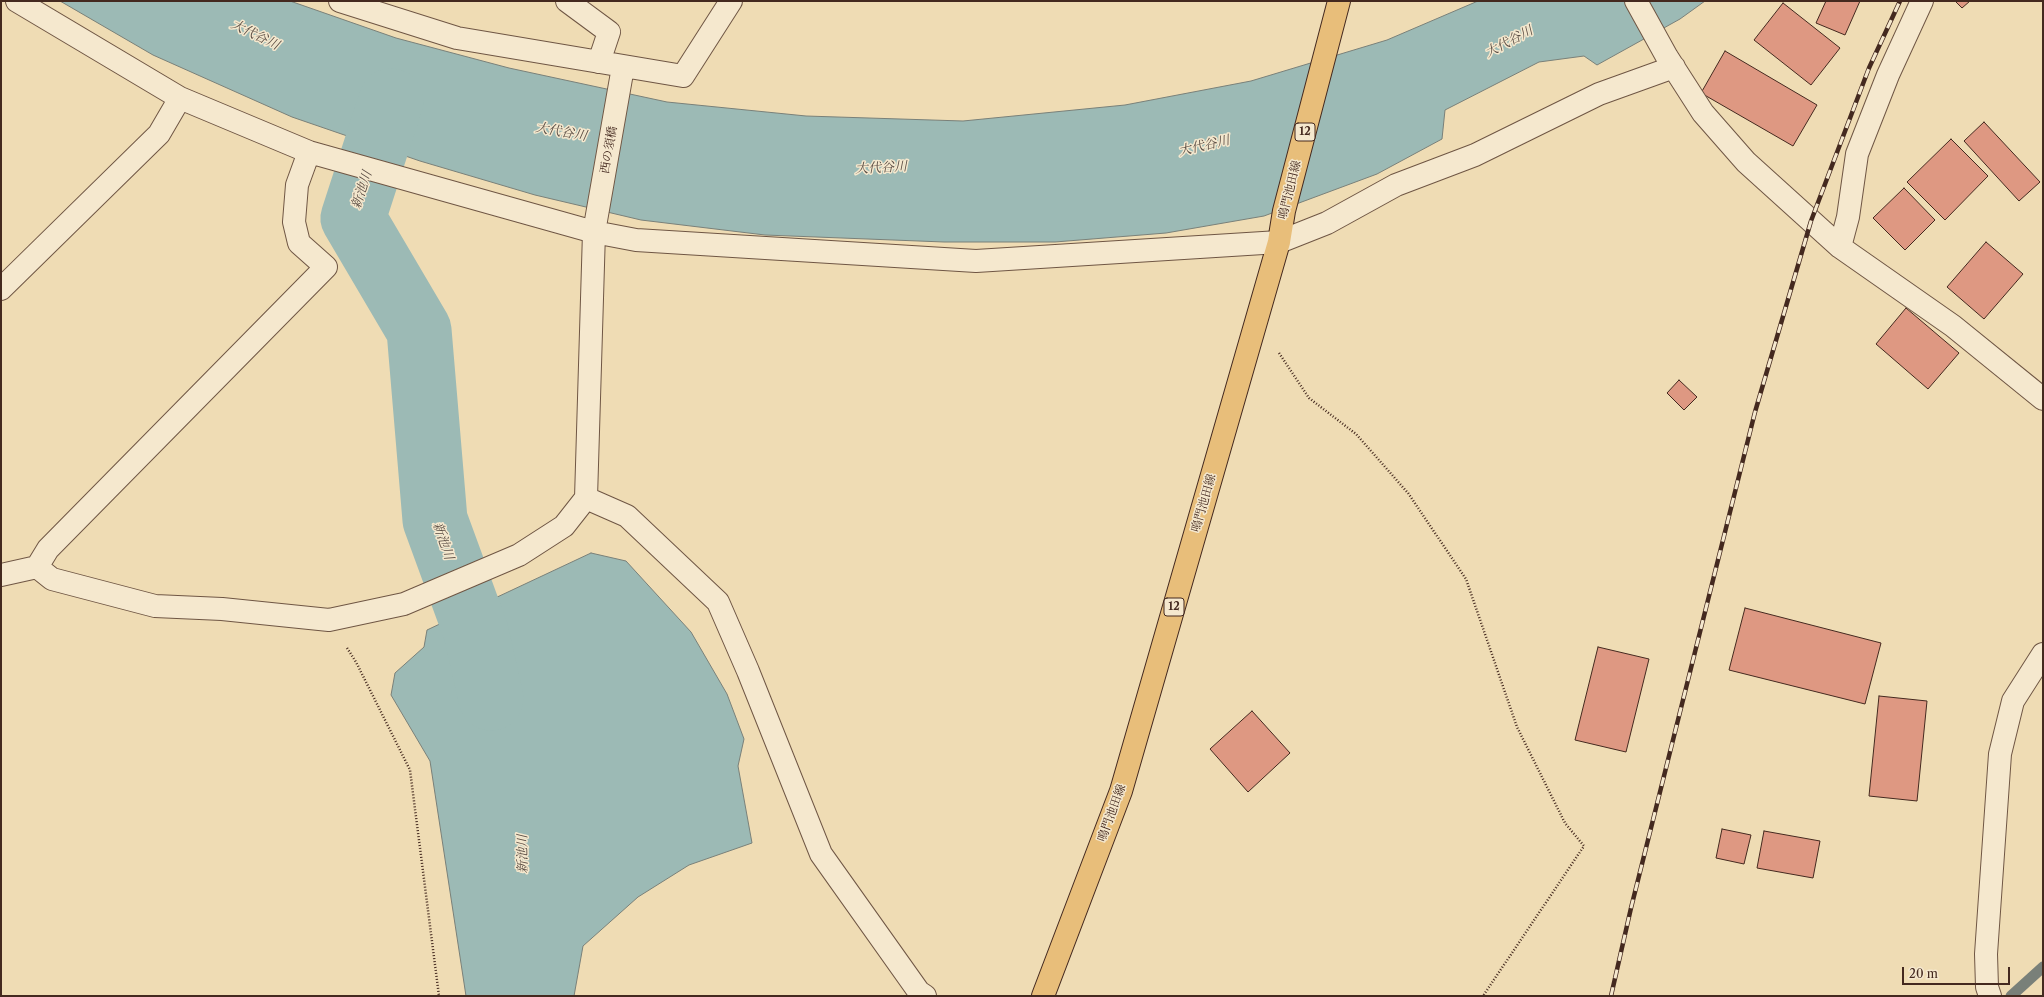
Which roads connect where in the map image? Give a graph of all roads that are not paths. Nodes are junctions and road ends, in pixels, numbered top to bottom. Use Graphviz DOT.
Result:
graph roads {
  1 [pos="17,1"];
  2 [pos="340,1"];
  3 [pos="567,1"];
  4 [pos="731,1"];
  5 [pos="1339,1"];
  6 [pos="1636,1"];
  7 [pos="1922,1"];
  8 [pos="599,62"];
  9 [pos="1671,62"];
  10 [pos="622,76"];
  11 [pos="180,98"];
  12 [pos="309,152"];
  13 [pos="596,224"];
  14 [pos="1279,242"];
  15 [pos="1840,247"];
  16 [pos="1,289"];
  17 [pos="2043,399"];
  18 [pos="586,498"];
  19 [pos="37,567"];
  20 [pos="1,575"];
  21 [pos="2043,654"];
  22 [pos="1988,992"];
  23 [pos="925,996"];
  24 [pos="1042,996"];
  1 -- 11 [label="street"];
  2 -- 8 [label="street"];
  3 -- 8 [label="street"];
  4 -- 10 [label="street"];
  5 -- 14 [label="main road, 鳴門池田線 / 12"];
  6 -- 9 [label="street"];
  7 -- 15 [label="street"];
  8 -- 10 [label="street"];
  9 -- 14 [label="street"];
  9 -- 15 [label="street"];
  10 -- 13 [label="street, 西の須橋"];
  11 -- 12 [label="street"];
  11 -- 16 [label="street"];
  12 -- 13 [label="street"];
  12 -- 19 [label="street"];
  13 -- 14 [label="street"];
  13 -- 18 [label="street, 西の須橋"];
  14 -- 24 [label="main road, 鳴門池田線 / 12"];
  15 -- 17 [label="street"];
  18 -- 19 [label="street"];
  18 -- 23 [label="street"];
  19 -- 20 [label="street"];
  21 -- 22 [label="street"];
}
